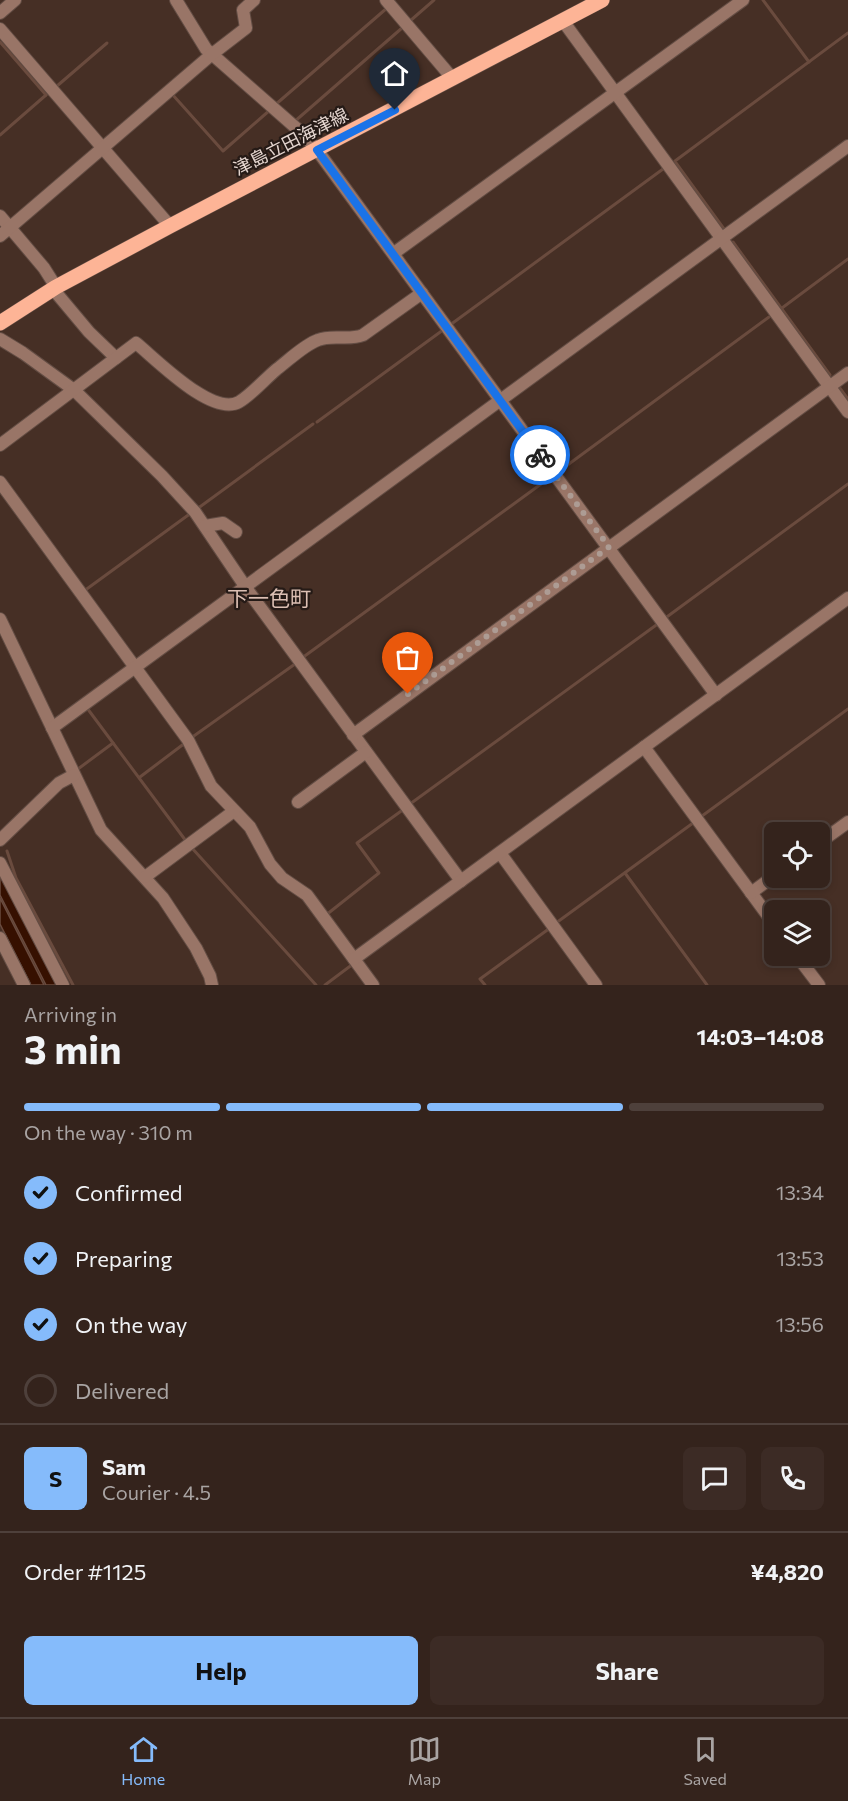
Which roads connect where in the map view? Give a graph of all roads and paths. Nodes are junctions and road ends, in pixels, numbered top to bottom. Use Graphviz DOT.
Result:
graph roads {
  1 [pos="15,0"];
  2 [pos="176,0"];
  3 [pos="254,0"];
  4 [pos="386,0"];
  5 [pos="602,0"];
  6 [pos="742,0"];
  7 [pos="0,13"];
  8 [pos="563,21"];
  9 [pos="0,29"];
  10 [pos="211,55"];
  11 [pos="453,79"];
  12 [pos="615,93"];
  13 [pos="848,146"];
  14 [pos="102,147"];
  15 [pos="317,150"];
  16 [pos="0,216"];
  17 [pos="170,226"];
  18 [pos="5,232"];
  19 [pos="721,239"];
  20 [pos="394,253"];
  21 [pos="55,288"];
  22 [pos="422,293"];
  23 [pos="0,323"];
  24 [pos="0,339"];
  25 [pos="116,358"];
  26 [pos="848,373"];
  27 [pos="830,387"];
  28 [pos="74,390"];
  29 [pos="500,400"];
  30 [pos="848,412"];
  31 [pos="0,445"];
  32 [pos="0,482"];
  33 [pos="205,526"];
  34 [pos="236,532"];
  35 [pos="609,547"];
  36 [pos="246,586"];
  37 [pos="848,598"];
  38 [pos="0,619"];
  39 [pos="134,668"];
  40 [pos="716,694"];
  41 [pos="52,728"];
  42 [pos="353,735"];
  43 [pos="644,747"];
  44 [pos="366,752"];
  45 [pos="74,775"];
  46 [pos="298,802"];
  47 [pos="234,811"];
  48 [pos="848,822"];
  49 [pos="830,835"];
  50 [pos="0,840"];
  51 [pos="500,853"];
  52 [pos="0,863"];
  53 [pos="146,877"];
  54 [pos="461,881"];
  55 [pos="764,883"];
  56 [pos="751,893"];
  57 [pos="764,911"];
  58 [pos="0,938"];
  59 [pos="354,959"];
  60 [pos="805,966"];
  61 [pos="24,985"];
  62 [pos="63,985"];
  63 [pos="212,985"];
  64 [pos="373,985"];
  65 [pos="596,985"];
  66 [pos="819,985"];
  1 -- 7 [label="street"];
  2 -- 10 [label="street"];
  3 -- 10 [label="street"];
  4 -- 11 [label="street"];
  5 -- 8 [label="main road, 津島立田海津線"];
  6 -- 12 [label="street"];
  8 -- 11 [label="main road, 津島立田海津線"];
  8 -- 12 [label="street"];
  9 -- 14 [label="street"];
  10 -- 14 [label="street"];
  10 -- 15 [label="street"];
  11 -- 15 [label="main road, 津島立田海津線"];
  12 -- 19 [label="street"];
  12 -- 20 [label="street"];
  13 -- 19 [label="street"];
  14 -- 17 [label="street"];
  14 -- 18 [label="street"];
  15 -- 17 [label="main road, 津島立田海津線"];
  15 -- 20 [label="street"];
  16 -- 18 [label="street"];
  17 -- 21 [label="main road, 津島立田海津線"];
  18 -- 21 [label="street"];
  19 -- 27 [label="street"];
  19 -- 29 [label="street"];
  20 -- 22 [label="street"];
  21 -- 23 [label="main road, 津島立田海津線"];
  21 -- 25 [label="street"];
  22 -- 25 [label="street"];
  22 -- 29 [label="street"];
  24 -- 28 [label="street"];
  25 -- 28 [label="street"];
  26 -- 27 [label="street"];
  27 -- 30 [label="street"];
  27 -- 35 [label="street"];
  28 -- 31 [label="street"];
  28 -- 33 [label="street"];
  29 -- 35 [label="street"];
  29 -- 36 [label="street"];
  32 -- 39 [label="street"];
  33 -- 34 [label="street"];
  33 -- 36 [label="street"];
  35 -- 40 [label="street"];
  35 -- 42 [label="street"];
  36 -- 39 [label="street"];
  36 -- 42 [label="street"];
  37 -- 40 [label="street"];
  38 -- 41 [label="street"];
  39 -- 41 [label="street"];
  39 -- 47 [label="street"];
  40 -- 43 [label="street"];
  41 -- 45 [label="street"];
  42 -- 44 [label="street"];
  43 -- 51 [label="street"];
  43 -- 56 [label="street"];
  44 -- 46 [label="street"];
  44 -- 54 [label="street"];
  45 -- 50 [label="street"];
  45 -- 53 [label="street"];
  47 -- 53 [label="street"];
  47 -- 59 [label="street"];
  48 -- 49 [label="street"];
  51 -- 54 [label="street"];
  51 -- 65 [label="street"];
  52 -- 62 [label="street"];
  53 -- 63 [label="street"];
  54 -- 59 [label="street"];
  55 -- 56 [label="street"];
  56 -- 57 [label="street"];
  58 -- 61 [label="street"];
  59 -- 64 [label="street"];
  60 -- 66 [label="street"];
}
